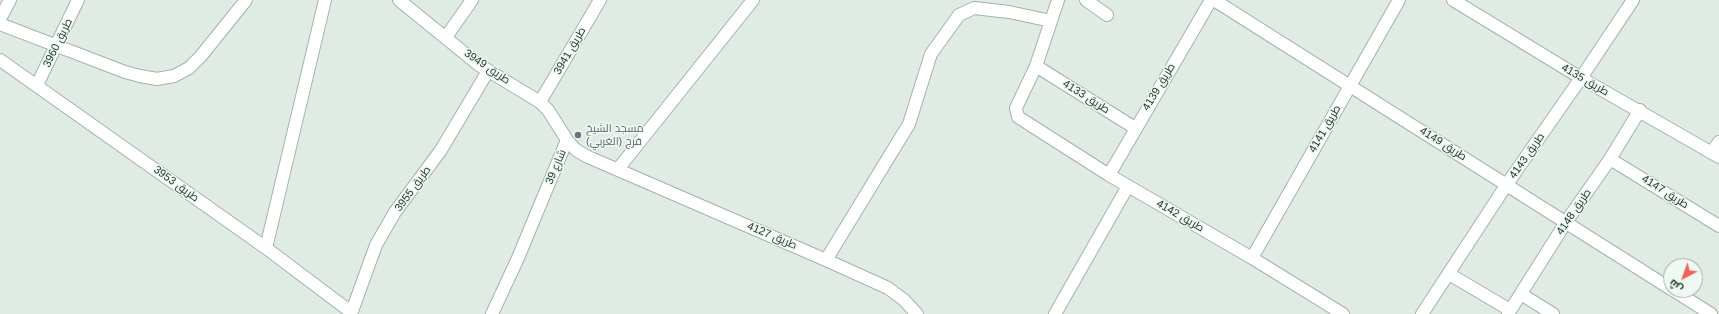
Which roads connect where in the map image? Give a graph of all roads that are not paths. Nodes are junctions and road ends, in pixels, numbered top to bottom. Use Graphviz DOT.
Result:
graph roads {
  1 [pos="10,0"];
  2 [pos="78,0"];
  3 [pos="246,0"];
  4 [pos="325,0"];
  5 [pos="399,0"];
  6 [pos="472,0"];
  7 [pos="600,0"];
  8 [pos="753,0"];
  9 [pos="1058,0"];
  10 [pos="1086,0"];
  11 [pos="1212,0"];
  12 [pos="1399,0"];
  13 [pos="1453,0"];
  14 [pos="1633,0"];
  15 [pos="1107,14"];
  16 [pos="0,19"];
  17 [pos="1051,21"];
  18 [pos="0,24"];
  19 [pos="446,37"];
  20 [pos="56,45"];
  21 [pos="0,60"];
  22 [pos="1036,66"];
  23 [pos="488,71"];
  24 [pos="1581,78"];
  25 [pos="37,85"];
  26 [pos="1350,86"];
  27 [pos="540,102"];
  28 [pos="1640,110"];
  29 [pos="1135,128"];
  30 [pos="567,140"];
  31 [pos="1719,142"];
  32 [pos="1716,155"];
  33 [pos="1610,159"];
  34 [pos="618,170"];
  35 [pos="1109,175"];
  36 [pos="1507,184"];
  37 [pos="1128,186"];
  38 [pos="1566,222"];
  39 [pos="1719,226"];
  40 [pos="266,248"];
  41 [pos="1252,258"];
  42 [pos="826,260"];
  43 [pos="1449,274"];
  44 [pos="1663,283"];
  45 [pos="1521,294"];
  46 [pos="1686,298"];
  47 [pos="1509,312"];
  48 [pos="351,313"];
  49 [pos="492,314"];
  50 [pos="917,314"];
  51 [pos="1055,314"];
  52 [pos="1343,314"];
  53 [pos="1422,314"];
  54 [pos="1553,314"];
  55 [pos="1711,314"];
  1 -- 16 [label="street"];
  2 -- 20 [label="street, طريق 3960"];
  3 -- 20 [label="street"];
  4 -- 40 [label="street"];
  5 -- 19 [label="street, طريق 3949"];
  6 -- 19 [label="street"];
  7 -- 27 [label="street, طريق 3941"];
  8 -- 34 [label="street"];
  9 -- 17 [label="street"];
  10 -- 15 [label="street"];
  11 -- 26 [label="street, طريق 4149"];
  11 -- 29 [label="street, طريق 4139"];
  12 -- 26 [label="street, طريق 4141"];
  13 -- 24 [label="street, طريق 4135"];
  14 -- 24 [label="street, طريق 4143"];
  17 -- 22 [label="street"];
  17 -- 42 [label="street"];
  18 -- 20 [label="street"];
  19 -- 23 [label="street, طريق 3949"];
  20 -- 25 [label="street, طريق 3960"];
  21 -- 25 [label="street, طريق 3953"];
  22 -- 29 [label="street, طريق 4133"];
  22 -- 35 [label="street, طريق 4142"];
  23 -- 27 [label="street, طريق 3949"];
  23 -- 48 [label="street, طريق 3955"];
  24 -- 28 [label="street, طريق 4135"];
  24 -- 36 [label="street, طريق 4143"];
  25 -- 40 [label="street, طريق 3953"];
  26 -- 36 [label="street, طريق 4149"];
  26 -- 41 [label="street, طريق 4141"];
  27 -- 30 [label="street, طريق 3949"];
  28 -- 32 [label="street, طريق 4135"];
  28 -- 33 [label="street, طريق 4148"];
  29 -- 35 [label="street, طريق 4139"];
  30 -- 34 [label="street, شارع 39"];
  30 -- 49 [label="street, شارع 39"];
  31 -- 32 [label="street"];
  33 -- 38 [label="street, طريق 4148"];
  33 -- 39 [label="street, طريق 4147"];
  34 -- 42 [label="street, طريق 4127"];
  35 -- 37 [label="street, طريق 4142"];
  36 -- 38 [label="street, طريق 4149"];
  36 -- 43 [label="street, طريق 4143"];
  37 -- 41 [label="street, طريق 4142"];
  37 -- 51 [label="street"];
  38 -- 44 [label="street, طريق 4149"];
  38 -- 45 [label="street, طريق 4148"];
  40 -- 48 [label="street, طريق 3953"];
  41 -- 52 [label="street, طريق 4142"];
  42 -- 50 [label="street, طريق 4127"];
  43 -- 47 [label="street"];
  43 -- 53 [label="street, طريق 4143"];
  45 -- 47 [label="street, طريق 4148"];
  45 -- 54 [label="street"];
  46 -- 55 [label="street, طريق 4149"];
}
